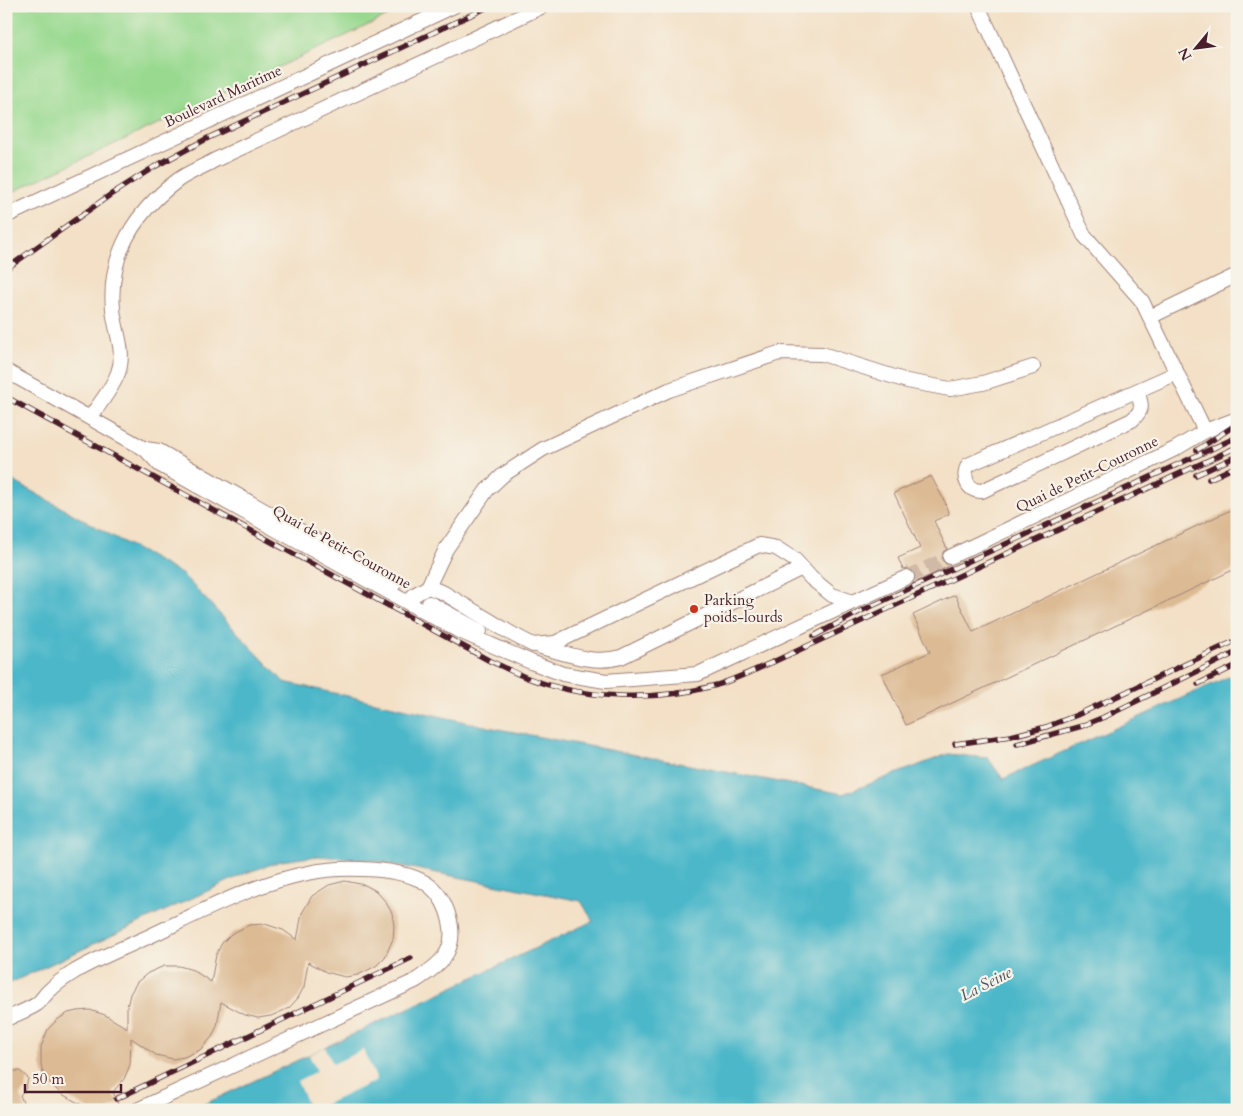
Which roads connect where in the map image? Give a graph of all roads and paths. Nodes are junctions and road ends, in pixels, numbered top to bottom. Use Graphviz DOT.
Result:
graph roads {
  1 [pos="543,6"];
  2 [pos="978,6"];
  3 [pos="446,8"];
  4 [pos="6,216"];
  5 [pos="1237,275"];
  6 [pos="1150,317"];
  7 [pos="1033,368"];
  8 [pos="6,371"];
  9 [pos="1178,374"];
  10 [pos="1137,391"];
  11 [pos="90,418"];
  12 [pos="1237,419"];
  13 [pos="1205,431"];
  14 [pos="950,557"];
  15 [pos="802,568"];
  16 [pos="906,577"];
  17 [pos="428,588"];
  18 [pos="411,598"];
  19 [pos="854,602"];
  20 [pos="533,645"];
  21 [pos="6,1019"];
  22 [pos="137,1110"];
  1 -- 11 [label="street"];
  2 -- 6 [label="street"];
  3 -- 4 [label="street, Boulevard Maritime"];
  5 -- 6 [label="street"];
  6 -- 9 [label="street"];
  7 -- 17 [label="street"];
  8 -- 11 [label="street, Quai de Petit-Couronne"];
  9 -- 10 [label="street"];
  9 -- 13 [label="street"];
  10 -- 10 [label="street"];
  11 -- 18 [label="street, Quai de Petit-Couronne"];
  12 -- 13 [label="street, Quai de Petit-Couronne"];
  13 -- 14 [label="street, Quai de Petit-Couronne"];
  15 -- 19 [label="street"];
  15 -- 20 [label="street"];
  15 -- 20 [label="street"];
  16 -- 19 [label="street, Quai de Petit-Couronne"];
  17 -- 18 [label="street"];
  17 -- 20 [label="street"];
  18 -- 19 [label="street, Quai de Petit-Couronne"];
  21 -- 22 [label="street"];
}
